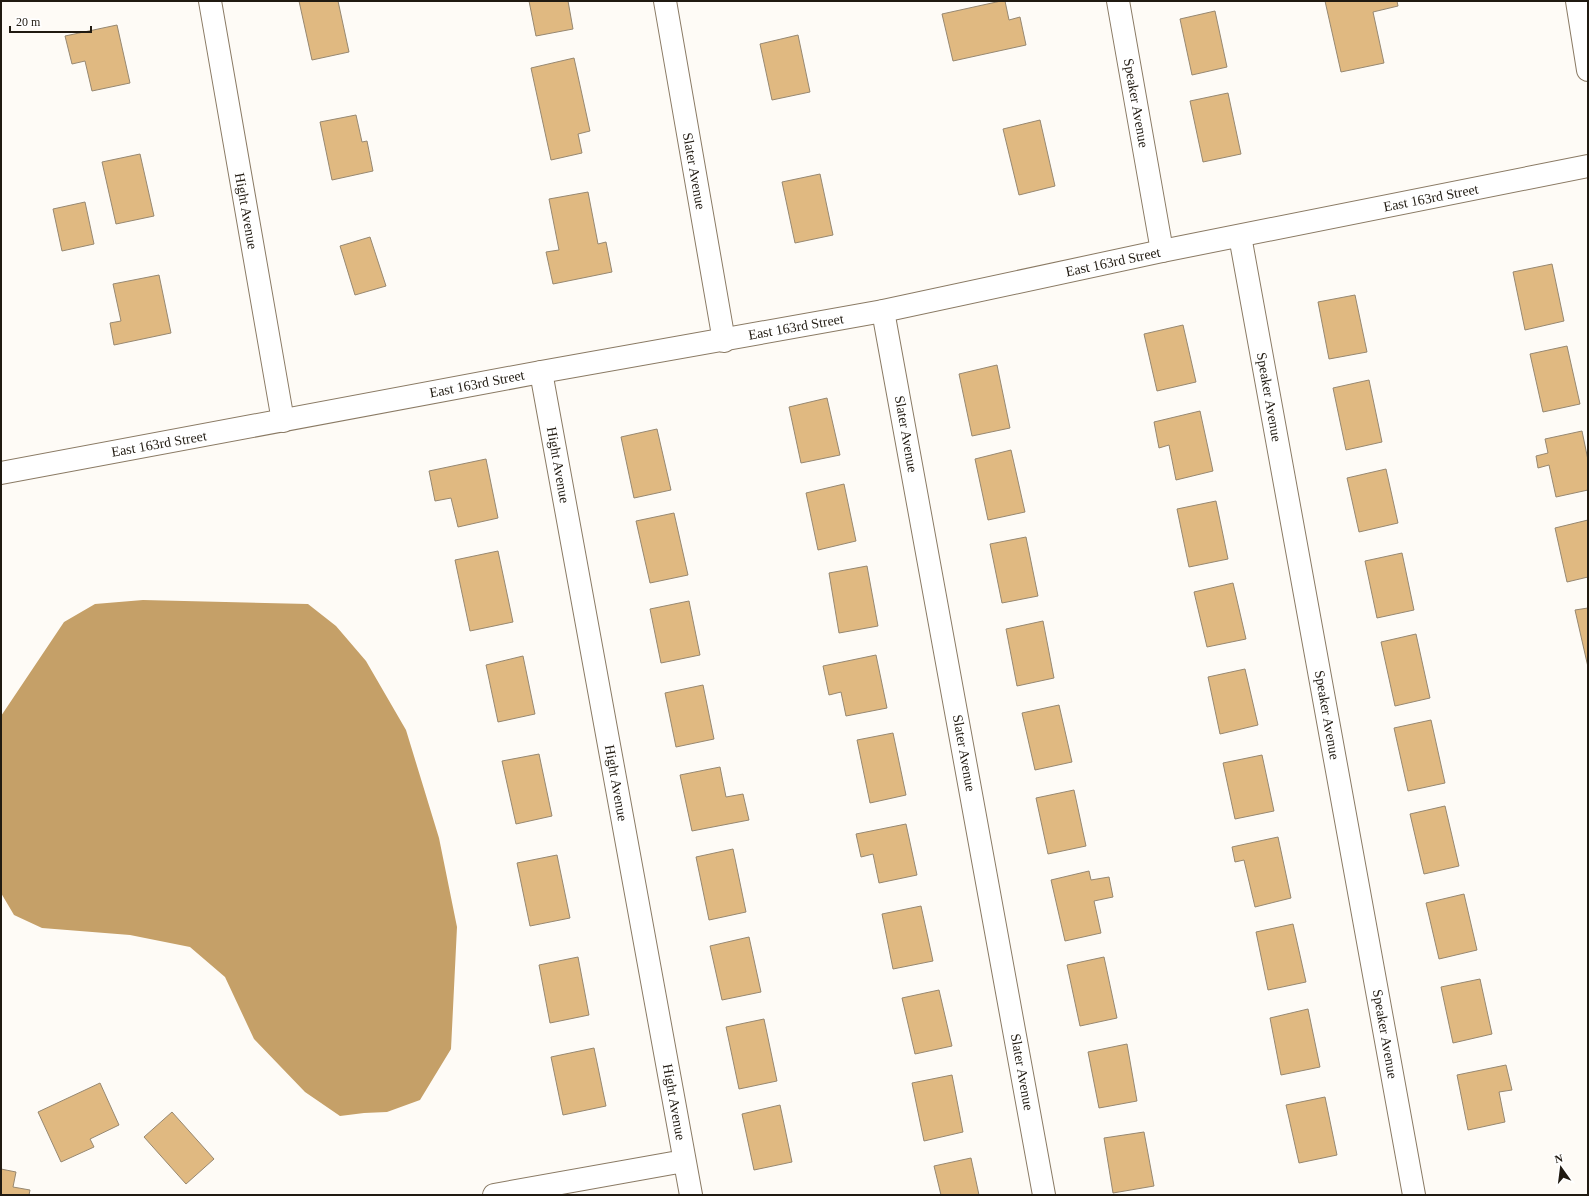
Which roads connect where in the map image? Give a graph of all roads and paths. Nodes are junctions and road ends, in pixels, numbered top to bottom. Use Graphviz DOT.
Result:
graph roads {
  1 [pos="210,1"];
  2 [pos="665,1"];
  3 [pos="1118,1"];
  4 [pos="1576,1"];
  5 [pos="1588,70"];
  6 [pos="1588,166"];
  7 [pos="1240,236"];
  8 [pos="1162,251"];
  9 [pos="883,312"];
  10 [pos="724,341"];
  11 [pos="541,372"];
  12 [pos="283,421"];
  13 [pos="1,473"];
  14 [pos="684,1161"];
  15 [pos="494,1195"];
  16 [pos="691,1195"];
  17 [pos="1044,1195"];
  18 [pos="1414,1195"];
  1 -- 12 [label="street, Hight Avenue"];
  2 -- 10 [label="street, Slater Avenue"];
  3 -- 8 [label="street, Speaker Avenue"];
  4 -- 5 [label="street"];
  6 -- 7 [label="street, East 163rd Street"];
  7 -- 8 [label="street, East 163rd Street"];
  7 -- 18 [label="street, Speaker Avenue"];
  8 -- 9 [label="street, East 163rd Street"];
  9 -- 10 [label="street, East 163rd Street"];
  9 -- 17 [label="street, Slater Avenue"];
  10 -- 11 [label="street, East 163rd Street"];
  11 -- 12 [label="street, East 163rd Street"];
  11 -- 14 [label="street, Hight Avenue"];
  12 -- 13 [label="street, East 163rd Street"];
  14 -- 15 [label="street"];
  14 -- 16 [label="street, Hight Avenue"];
}
